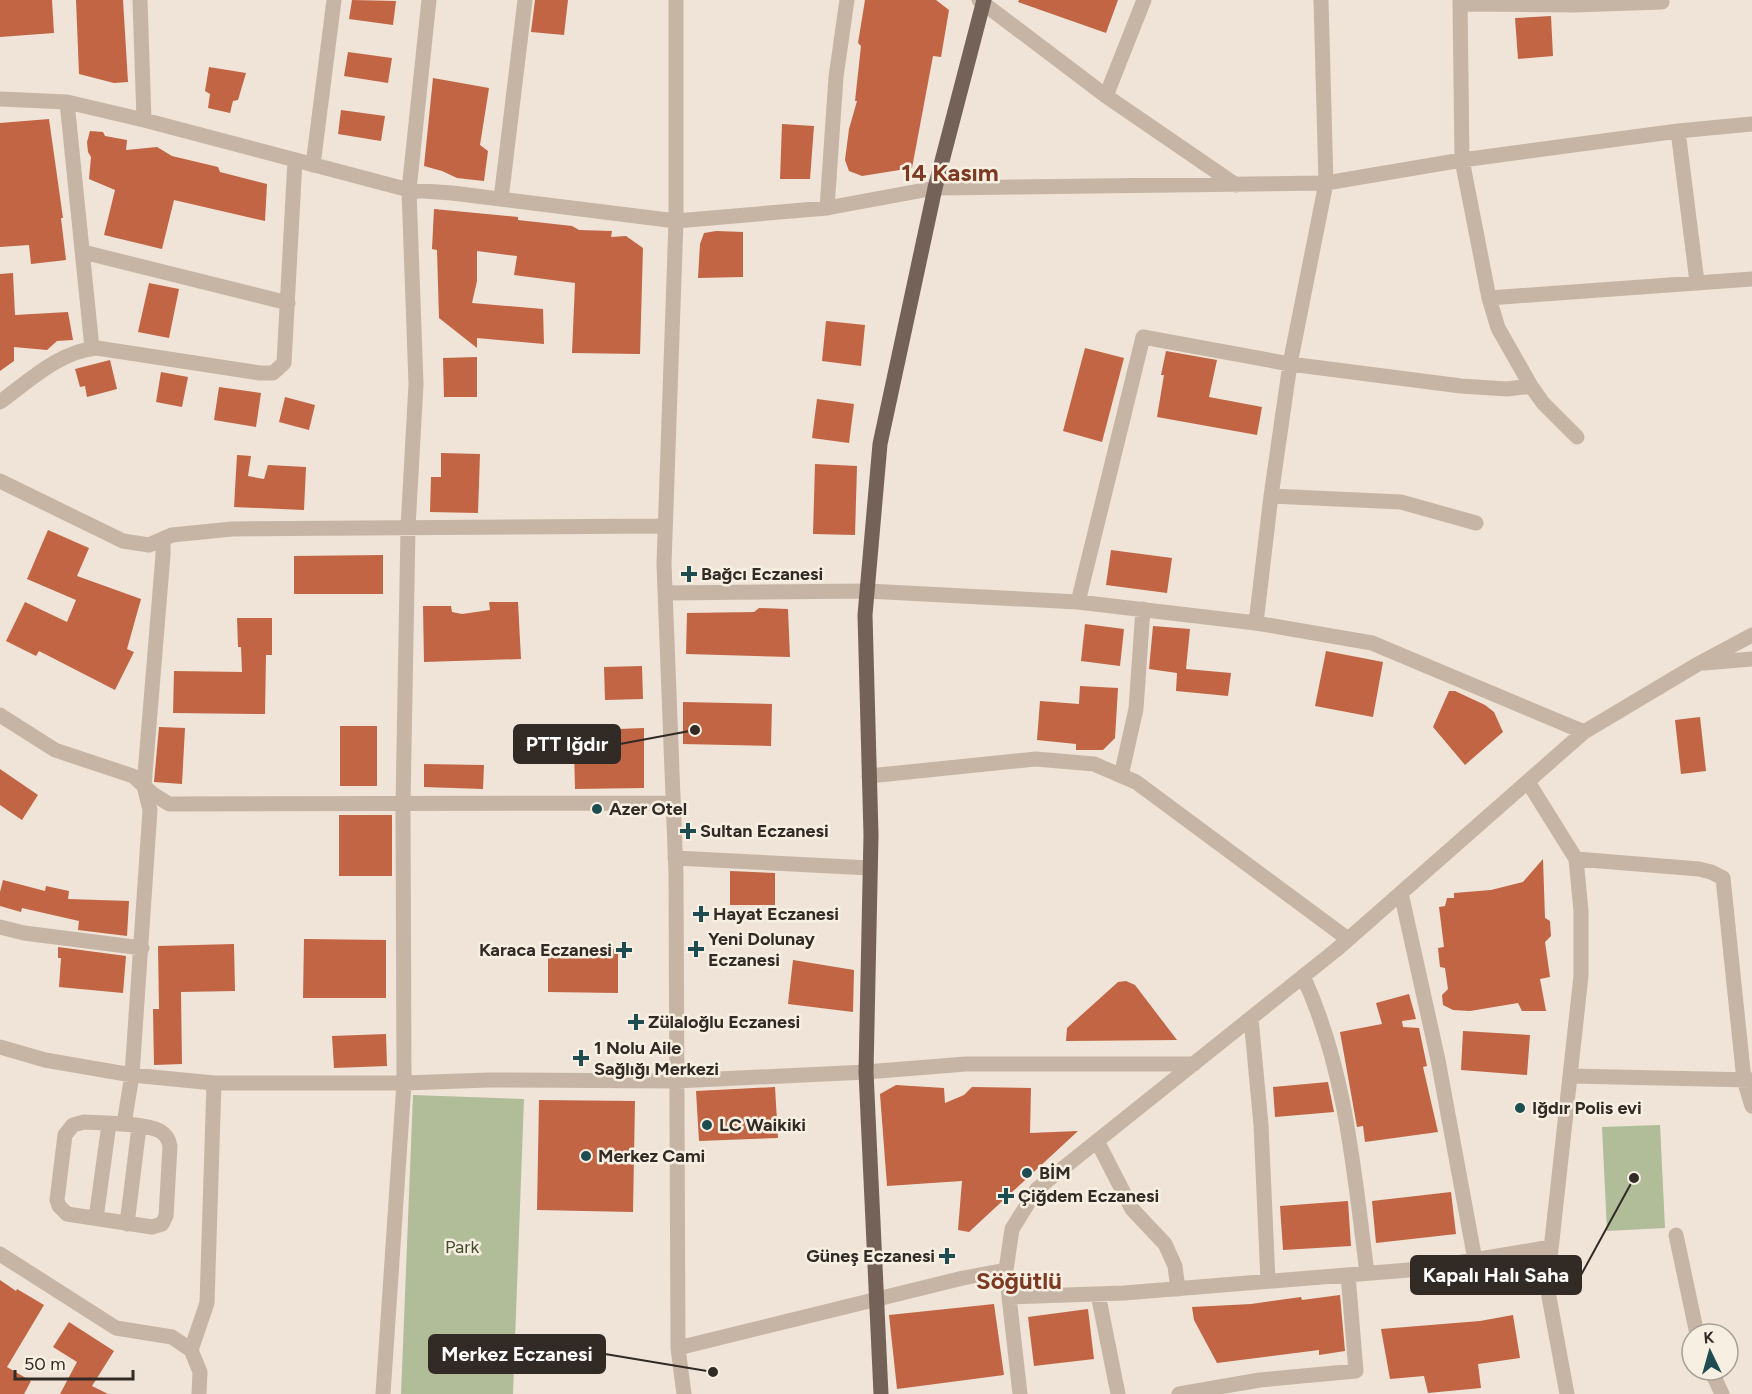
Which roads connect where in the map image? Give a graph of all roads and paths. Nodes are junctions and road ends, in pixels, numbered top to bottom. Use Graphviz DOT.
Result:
graph roads {
  1 [pos="140,0"];
  2 [pos="334,0"];
  3 [pos="429,0"];
  4 [pos="525,0"];
  5 [pos="676,0"];
  6 [pos="847,0"];
  7 [pos="1144,0"];
  8 [pos="1321,0"];
  9 [pos="982,1"];
  10 [pos="1460,2"];
  11 [pos="1662,2"];
  12 [pos="1106,96"];
  13 [pos="0,99"];
  14 [pos="68,102"];
  15 [pos="144,120"];
  16 [pos="1752,124"];
  17 [pos="1678,131"];
  18 [pos="295,160"];
  19 [pos="1462,160"];
  20 [pos="313,165"];
  21 [pos="1326,183"];
  22 [pos="1236,185"];
  23 [pos="935,188"];
  24 [pos="409,190"];
  25 [pos="501,200"];
  26 [pos="827,208"];
  27 [pos="676,221"];
  28 [pos="83,252"];
  29 [pos="1752,279"];
  30 [pos="1697,282"];
  31 [pos="1490,298"];
  32 [pos="288,303"];
  33 [pos="92,348"];
  34 [pos="1290,364"];
  35 [pos="1531,386"];
  36 [pos="0,402"];
  37 [pos="1577,437"];
  38 [pos="0,481"];
  39 [pos="1271,496"];
  40 [pos="1476,523"];
  41 [pos="665,526"];
  42 [pos="408,528"];
  43 [pos="163,539"];
  44 [pos="867,591"];
  45 [pos="665,593"];
  46 [pos="1078,602"];
  47 [pos="1143,609"];
  48 [pos="1256,623"];
  49 [pos="1752,635"];
  50 [pos="1752,659"];
  51 [pos="1698,664"];
  52 [pos="0,715"];
  53 [pos="1584,732"];
  54 [pos="870,776"];
  55 [pos="1121,776"];
  56 [pos="1528,782"];
  57 [pos="144,786"];
  58 [pos="673,803"];
  59 [pos="403,804"];
  60 [pos="675,858"];
  61 [pos="1576,860"];
  62 [pos="870,868"];
  63 [pos="1401,893"];
  64 [pos="0,927"];
  65 [pos="1348,939"];
  66 [pos="142,948"];
  67 [pos="1303,976"];
  68 [pos="1251,1018"];
  69 [pos="0,1047"];
  70 [pos="1194,1064"];
  71 [pos="866,1072"];
  72 [pos="132,1076"];
  73 [pos="1570,1076"];
  74 [pos="1748,1080"];
  75 [pos="676,1081"];
  76 [pos="214,1083"];
  77 [pos="405,1083"];
  78 [pos="1752,1106"];
  79 [pos="109,1124"];
  80 [pos="132,1125"];
  81 [pos="1097,1141"];
  82 [pos="96,1218"];
  83 [pos="127,1224"];
  84 [pos="1676,1235"];
  85 [pos="1551,1247"];
  86 [pos="0,1254"];
  87 [pos="1474,1260"];
  88 [pos="1006,1270"];
  89 [pos="1367,1273"];
  90 [pos="1348,1275"];
  91 [pos="1268,1281"];
  92 [pos="1178,1288"];
  93 [pos="1098,1294"];
  94 [pos="1009,1297"];
  95 [pos="877,1301"];
  96 [pos="1694,1322"];
  97 [pos="678,1348"];
  98 [pos="191,1350"];
  99 [pos="199,1394"];
  100 [pos="383,1394"];
  101 [pos="684,1394"];
  102 [pos="881,1394"];
  103 [pos="1020,1394"];
  104 [pos="1118,1394"];
  105 [pos="1183,1394"];
  106 [pos="1567,1394"];
  1 -- 15 [label="street"];
  2 -- 20 [label="street"];
  3 -- 24 [label="street"];
  4 -- 25 [label="street"];
  5 -- 27 [label="street"];
  6 -- 26 [label="street"];
  7 -- 12 [label="street"];
  8 -- 21 [label="street"];
  9 -- 12 [label="street"];
  9 -- 23 [label="main road"];
  10 -- 11 [label="street"];
  10 -- 19 [label="street"];
  12 -- 22 [label="street"];
  13 -- 14 [label="street"];
  14 -- 15 [label="street"];
  14 -- 28 [label="street"];
  15 -- 18 [label="street"];
  16 -- 17 [label="street"];
  17 -- 19 [label="street"];
  17 -- 30 [label="street"];
  18 -- 20 [label="street"];
  18 -- 32 [label="street"];
  19 -- 21 [label="street"];
  19 -- 31 [label="street"];
  20 -- 24 [label="street"];
  21 -- 22 [label="street"];
  21 -- 34 [label="street"];
  22 -- 23 [label="street"];
  23 -- 26 [label="street"];
  23 -- 44 [label="main road"];
  24 -- 25 [label="street"];
  24 -- 42 [label="street"];
  25 -- 27 [label="street"];
  26 -- 27 [label="street"];
  27 -- 41 [label="street"];
  28 -- 32 [label="street"];
  28 -- 33 [label="street"];
  29 -- 30 [label="street"];
  30 -- 31 [label="street"];
  31 -- 35 [label="street"];
  32 -- 33 [label="street"];
  33 -- 36 [label="street"];
  34 -- 35 [label="street"];
  34 -- 39 [label="street"];
  34 -- 46 [label="street"];
  35 -- 37 [label="street"];
  38 -- 43 [label="street"];
  39 -- 40 [label="street"];
  39 -- 48 [label="street"];
  41 -- 42 [label="street"];
  41 -- 45 [label="street"];
  42 -- 43 [label="street"];
  42 -- 59 [label="street"];
  43 -- 57 [label="street"];
  44 -- 45 [label="street"];
  44 -- 46 [label="street"];
  44 -- 54 [label="main road"];
  45 -- 58 [label="street"];
  46 -- 47 [label="street"];
  47 -- 48 [label="street"];
  47 -- 55 [label="street"];
  48 -- 53 [label="street"];
  49 -- 51 [label="street"];
  50 -- 51 [label="street"];
  51 -- 53 [label="street"];
  52 -- 57 [label="street"];
  53 -- 56 [label="street"];
  54 -- 55 [label="street"];
  54 -- 62 [label="main road"];
  55 -- 65 [label="street"];
  56 -- 61 [label="street"];
  56 -- 63 [label="street"];
  57 -- 59 [label="street"];
  57 -- 66 [label="street"];
  58 -- 59 [label="street"];
  58 -- 60 [label="street"];
  59 -- 77 [label="street"];
  60 -- 62 [label="street"];
  60 -- 75 [label="street"];
  61 -- 73 [label="street"];
  61 -- 74 [label="street"];
  62 -- 71 [label="main road"];
  63 -- 65 [label="street"];
  63 -- 87 [label="street"];
  64 -- 66 [label="street"];
  65 -- 67 [label="street"];
  66 -- 72 [label="street"];
  67 -- 68 [label="street"];
  67 -- 89 [label="street"];
  68 -- 70 [label="street"];
  68 -- 91 [label="street"];
  69 -- 72 [label="street"];
  70 -- 71 [label="street"];
  70 -- 81 [label="street"];
  71 -- 75 [label="street"];
  71 -- 95 [label="main road"];
  72 -- 76 [label="street"];
  72 -- 80 [label="street"];
  73 -- 74 [label="street"];
  73 -- 85 [label="street"];
  74 -- 78 [label="street"];
  75 -- 77 [label="street"];
  75 -- 97 [label="street"];
  76 -- 77 [label="street"];
  76 -- 98 [label="street"];
  77 -- 100 [label="street"];
  79 -- 80 [label="street"];
  79 -- 82 [label="street"];
  79 -- 82 [label="street"];
  80 -- 83 [label="street"];
  80 -- 83 [label="street"];
  81 -- 88 [label="street"];
  81 -- 92 [label="street"];
  82 -- 83 [label="street"];
  84 -- 96 [label="street"];
  85 -- 87 [label="street"];
  85 -- 106 [label="street"];
  86 -- 98 [label="street"];
  87 -- 89 [label="street"];
  88 -- 94 [label="street"];
  88 -- 95 [label="street"];
  89 -- 90 [label="street"];
  90 -- 91 [label="street"];
  90 -- 105 [label="street"];
  91 -- 92 [label="street"];
  92 -- 93 [label="street"];
  93 -- 94 [label="street"];
  93 -- 104 [label="street"];
  94 -- 103 [label="street"];
  95 -- 97 [label="street"];
  95 -- 102 [label="main road"];
  97 -- 101 [label="street"];
  98 -- 99 [label="street"];
}
